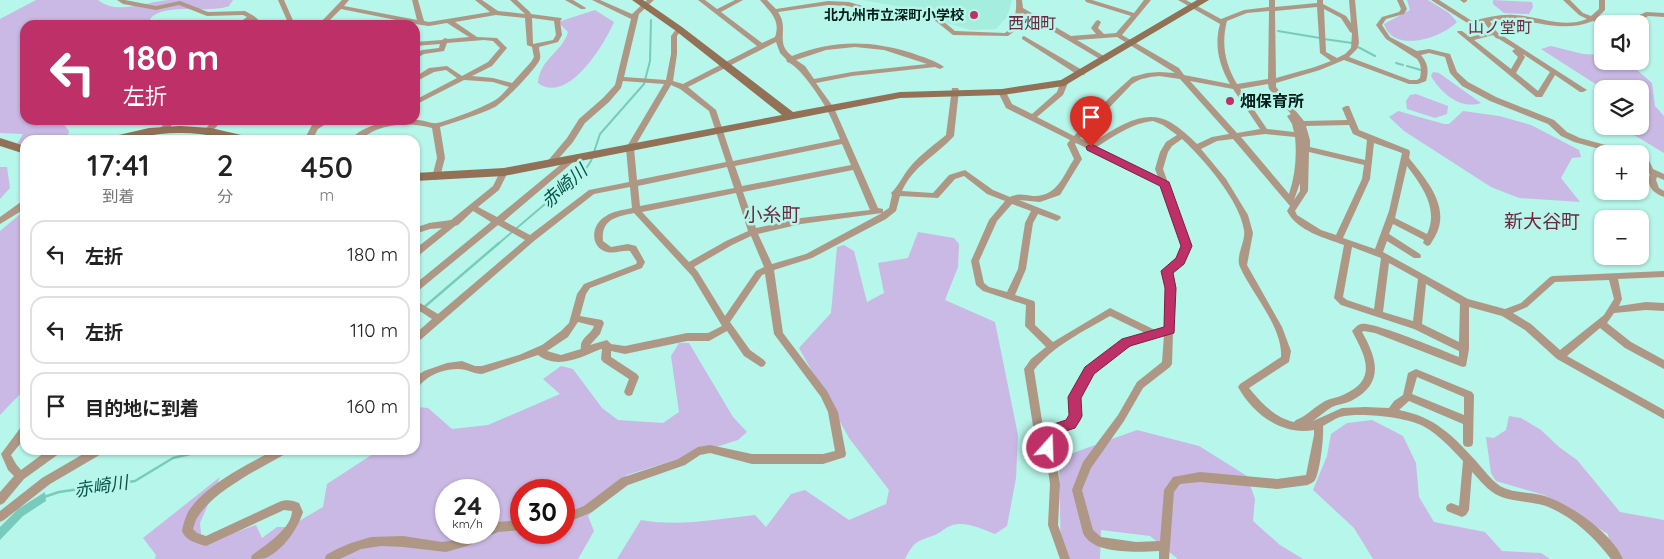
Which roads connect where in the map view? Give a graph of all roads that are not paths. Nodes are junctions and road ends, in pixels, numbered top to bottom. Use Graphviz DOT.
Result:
graph roads {
  1 [pos="120,0"];
  2 [pos="143,0"];
  3 [pos="280,0"];
  4 [pos="346,0"];
  5 [pos="415,0"];
  6 [pos="478,0"];
  7 [pos="513,0"];
  8 [pos="568,0"];
  9 [pos="595,0"];
  10 [pos="701,0"];
  11 [pos="740,0"];
  12 [pos="763,0"];
  13 [pos="1020,0"];
  14 [pos="1148,0"];
  15 [pos="1181,0"];
  16 [pos="1204,0"];
  17 [pos="1267,0"];
  18 [pos="1272,0"];
  19 [pos="1352,0"];
  20 [pos="1400,0"];
  21 [pos="1434,0"];
  22 [pos="1566,0"];
  23 [pos="1602,0"];
  24 [pos="644,2"];
  25 [pos="1088,2"];
  26 [pos="1320,2"];
  27 [pos="135,4"];
  28 [pos="340,7"];
  29 [pos="1192,7"];
  30 [pos="583,8"];
  31 [pos="1020,9"];
  32 [pos="1269,9"];
  33 [pos="774,11"];
  34 [pos="716,12"];
  35 [pos="496,13"];
  36 [pos="530,15"];
  37 [pos="1134,15"];
  38 [pos="1642,15"];
  39 [pos="1664,15"];
  40 [pos="252,17"];
  41 [pos="635,18"];
  42 [pos="1590,19"];
  43 [pos="247,20"];
  44 [pos="255,20"];
  45 [pos="290,20"];
  46 [pos="327,20"];
  47 [pos="397,20"];
  48 [pos="415,20"];
  49 [pos="1486,20"];
  50 [pos="1594,20"];
  51 [pos="449,21"];
  52 [pos="1098,22"];
  53 [pos="1223,23"];
  54 [pos="420,24"];
  55 [pos="679,29"];
  56 [pos="1460,32"];
  57 [pos="1495,33"];
  58 [pos="1356,34"];
  59 [pos="1118,35"];
  60 [pos="1102,36"];
  61 [pos="475,38"];
  62 [pos="778,38"];
  63 [pos="1024,38"];
  64 [pos="1071,38"];
  65 [pos="1468,39"];
  66 [pos="445,40"];
  67 [pos="420,43"];
  68 [pos="1131,44"];
  69 [pos="535,46"];
  70 [pos="760,46"];
  71 [pos="420,53"];
  72 [pos="1418,53"];
  73 [pos="1344,58"];
  74 [pos="1106,59"];
  75 [pos="789,60"];
  76 [pos="1336,61"];
  77 [pos="723,65"];
  78 [pos="1554,72"];
  79 [pos="1081,73"];
  80 [pos="1512,73"];
  81 [pos="1179,76"];
  82 [pos="420,77"];
  83 [pos="461,78"];
  84 [pos="621,79"];
  85 [pos="669,82"];
  86 [pos="812,82"];
  87 [pos="1269,82"];
  88 [pos="1064,83"];
  89 [pos="514,86"];
  90 [pos="683,87"];
  91 [pos="1233,87"];
  92 [pos="1582,90"];
  93 [pos="955,91"];
  94 [pos="1002,92"];
  95 [pos="420,100"];
  96 [pos="830,108"];
  97 [pos="1346,108"];
  98 [pos="789,115"];
  99 [pos="1033,117"];
  100 [pos="420,122"];
  101 [pos="1352,122"];
  102 [pos="1303,124"];
  103 [pos="167,125"];
  104 [pos="214,125"];
  105 [pos="319,125"];
  106 [pos="386,125"];
  107 [pos="436,126"];
  108 [pos="163,128"];
  109 [pos="208,130"];
  110 [pos="718,130"];
  111 [pos="1266,131"];
  112 [pos="134,135"];
  113 [pos="226,135"];
  114 [pos="311,135"];
  115 [pos="365,135"];
  116 [pos="1182,135"];
  117 [pos="1298,135"];
  118 [pos="1236,136"];
  119 [pos="1075,139"];
  120 [pos="1371,139"];
  121 [pos="844,141"];
  122 [pos="0,142"];
  123 [pos="1596,145"];
  124 [pos="1091,147"];
  125 [pos="20,148"];
  126 [pos="630,148"];
  127 [pos="1196,148"];
  128 [pos="1306,149"];
  129 [pos="1404,157"];
  130 [pos="574,158"];
  131 [pos="550,163"];
  132 [pos="1368,163"];
  133 [pos="729,164"];
  134 [pos="855,167"];
  135 [pos="1649,167"];
  136 [pos="504,172"];
  137 [pos="1654,173"];
  138 [pos="436,176"];
  139 [pos="420,177"];
  140 [pos="1664,177"];
  141 [pos="632,184"];
  142 [pos="1165,184"];
  143 [pos="738,190"];
  144 [pos="895,193"];
  145 [pos="1664,194"];
  146 [pos="1010,200"];
  147 [pos="1292,203"];
  148 [pos="20,208"];
  149 [pos="474,208"];
  150 [pos="893,209"];
  151 [pos="636,210"];
  152 [pos="1036,210"];
  153 [pos="876,212"];
  154 [pos="1057,218"];
  155 [pos="1390,219"];
  156 [pos="0,221"];
  157 [pos="498,221"];
  158 [pos="455,223"];
  159 [pos="420,229"];
  160 [pos="753,232"];
  161 [pos="1384,235"];
  162 [pos="1339,238"];
  163 [pos="531,239"];
  164 [pos="1349,242"];
  165 [pos="420,250"];
  166 [pos="1381,255"];
  167 [pos="1417,256"];
  168 [pos="688,266"];
  169 [pos="769,268"];
  170 [pos="1664,274"];
  171 [pos="1613,276"];
  172 [pos="1422,279"];
  173 [pos="420,285"];
  174 [pos="1010,296"];
  175 [pos="1465,302"];
  176 [pos="420,306"];
  177 [pos="1664,308"];
  178 [pos="1612,310"];
  179 [pos="1378,312"];
  180 [pos="1505,313"];
  181 [pos="574,318"];
  182 [pos="438,319"];
  183 [pos="1600,324"];
  184 [pos="726,325"];
  185 [pos="1416,326"];
  186 [pos="1170,330"];
  187 [pos="1153,333"];
  188 [pos="420,335"];
  189 [pos="607,344"];
  190 [pos="1053,347"];
  191 [pos="1464,349"];
  192 [pos="538,350"];
  193 [pos="586,350"];
  194 [pos="1560,356"];
  195 [pos="760,363"];
  196 [pos="1664,365"];
  197 [pos="420,377"];
  198 [pos="629,392"];
  199 [pos="1407,396"];
  200 [pos="1391,414"];
  201 [pos="1664,415"];
  202 [pos="1468,421"];
  203 [pos="1318,424"];
  204 [pos="1294,427"];
  205 [pos="1047,432"];
  206 [pos="20,436"];
  207 [pos="1468,443"];
  208 [pos="49,455"];
  209 [pos="81,455"];
  210 [pos="90,455"];
  211 [pos="275,455"];
  212 [pos="1468,461"];
  213 [pos="71,466"];
  214 [pos="20,476"];
  215 [pos="0,500"];
  216 [pos="1451,508"];
  217 [pos="575,514"];
  218 [pos="0,517"];
  219 [pos="458,544"];
  220 [pos="1164,546"];
  221 [pos="256,559"];
  222 [pos="330,559"];
  223 [pos="1065,559"];
  224 [pos="1164,559"];
  225 [pos="1618,559"];
  1 -- 27 [label="street"];
  2 -- 27 [label="street"];
  3 -- 45 [label="street"];
  4 -- 28 [label="street"];
  5 -- 48 [label="street"];
  6 -- 35 [label="street"];
  7 -- 36 [label="street"];
  8 -- 30 [label="street"];
  9 -- 41 [label="street"];
  10 -- 34 [label="street"];
  11 -- 34 [label="street"];
  12 -- 33 [label="street"];
  13 -- 31 [label="street"];
  14 -- 37 [label="street"];
  15 -- 29 [label="street"];
  16 -- 29 [label="street"];
  17 -- 32 [label="street"];
  18 -- 32 [label="street"];
  19 -- 58 [label="street"];
  20 -- 72 [label="street"];
  21 -- 49 [label="street"];
  22 -- 42 [label="street"];
  23 -- 42 [label="street"];
  24 -- 41 [label="street"];
  24 -- 55 [label="street"];
  25 -- 37 [label="street"];
  26 -- 32 [label="street"];
  26 -- 58 [label="street"];
  26 -- 76 [label="street"];
  27 -- 40 [label="street"];
  28 -- 46 [label="street"];
  28 -- 47 [label="street"];
  29 -- 53 [label="street"];
  29 -- 68 [label="street"];
  31 -- 33 [label="street"];
  31 -- 64 [label="street"];
  32 -- 53 [label="street"];
  32 -- 87 [label="street"];
  33 -- 62 [label="street"];
  34 -- 70 [label="street"];
  35 -- 36 [label="street"];
  35 -- 51 [label="street"];
  36 -- 69 [label="street"];
  36 -- 69 [label="street"];
  37 -- 59 [label="street"];
  38 -- 39 [label="street"];
  40 -- 43 [label="street"];
  40 -- 44 [label="street"];
  41 -- 84 [label="street"];
  42 -- 49 [label="street"];
  42 -- 50 [label="street"];
  49 -- 57 [label="street"];
  51 -- 54 [label="street"];
  51 -- 61 [label="street"];
  52 -- 60 [label="street"];
  53 -- 91 [label="street"];
  55 -- 77 [label="street"];
  55 -- 85 [label="street"];
  56 -- 65 [label="street"];
  57 -- 65 [label="street"];
  57 -- 78 [label="street"];
  57 -- 80 [label="street"];
  58 -- 73 [label="street"];
  59 -- 60 [label="street"];
  59 -- 68 [label="street"];
  60 -- 64 [label="street"];
  61 -- 66 [label="street"];
  61 -- 83 [label="street"];
  62 -- 70 [label="street"];
  62 -- 75 [label="street"];
  63 -- 79 [label="street"];
  64 -- 74 [label="street"];
  65 -- 78 [label="street"];
  66 -- 67 [label="street"];
  66 -- 71 [label="street"];
  68 -- 74 [label="street"];
  68 -- 81 [label="street"];
  69 -- 89 [label="street"];
  70 -- 77 [label="street"];
  72 -- 73 [label="street"];
  72 -- 123 [label="street"];
  73 -- 76 [label="street"];
  74 -- 79 [label="street"];
  75 -- 86 [label="street"];
  75 -- 86 [label="street"];
  76 -- 87 [label="street"];
  77 -- 90 [label="street"];
  77 -- 98 [label="street"];
  78 -- 92 [label="street"];
  79 -- 88 [label="street"];
  81 -- 91 [label="street"];
  81 -- 118 [label="street"];
  81 -- 119 [label="street"];
  82 -- 83 [label="street"];
  83 -- 89 [label="street"];
  83 -- 95 [label="street"];
  84 -- 85 [label="street"];
  84 -- 131 [label="street"];
  85 -- 90 [label="street"];
  85 -- 126 [label="street"];
  86 -- 96 [label="street"];
  87 -- 91 [label="street"];
  87 -- 102 [label="street"];
  87 -- 117 [label="street"];
  88 -- 94 [label="street"];
  88 -- 99 [label="street"];
  89 -- 107 [label="street"];
  90 -- 110 [label="street"];
  91 -- 111 [label="street"];
  93 -- 94 [label="street"];
  93 -- 96 [label="street"];
  93 -- 144 [label="street"];
  94 -- 99 [label="street"];
  96 -- 98 [label="street"];
  96 -- 121 [label="street"];
  97 -- 101 [label="street"];
  98 -- 110 [label="street"];
  99 -- 119 [label="street"];
  100 -- 107 [label="street"];
  101 -- 102 [label="street"];
  101 -- 120 [label="street"];
  102 -- 128 [label="street"];
  103 -- 108 [label="street"];
  104 -- 109 [label="street"];
  105 -- 114 [label="street"];
  106 -- 115 [label="street"];
  107 -- 138 [label="street"];
  108 -- 109 [label="street"];
  108 -- 112 [label="street"];
  109 -- 113 [label="street"];
  110 -- 126 [label="street"];
  110 -- 133 [label="street"];
  111 -- 117 [label="street"];
  111 -- 118 [label="street"];
  116 -- 124 [label="street"];
  116 -- 127 [label="street"];
  116 -- 142 [label="street"];
  117 -- 147 [label="street"];
  118 -- 127 [label="street"];
  118 -- 147 [label="street"];
  119 -- 124 [label="street"];
  119 -- 146 [label="street"];
  120 -- 129 [label="street"];
  120 -- 132 [label="street"];
  121 -- 133 [label="street"];
  121 -- 134 [label="street"];
  122 -- 125 [label="street"];
  124 -- 142 [label="street"];
  126 -- 130 [label="street"];
  126 -- 141 [label="street"];
  127 -- 204 [label="street"];
  128 -- 132 [label="street"];
  128 -- 147 [label="street"];
  129 -- 155 [label="street"];
  129 -- 155 [label="street"];
  130 -- 131 [label="street"];
  130 -- 157 [label="street"];
  131 -- 136 [label="street"];
  132 -- 162 [label="street"];
  133 -- 141 [label="street"];
  133 -- 143 [label="street"];
  134 -- 143 [label="street"];
  134 -- 153 [label="street"];
  135 -- 137 [label="street"];
  136 -- 138 [label="street"];
  136 -- 149 [label="street"];
  137 -- 140 [label="street"];
  137 -- 145 [label="street"];
  138 -- 139 [label="street"];
  141 -- 151 [label="street"];
  141 -- 163 [label="street"];
  142 -- 186 [label="street"];
  143 -- 151 [label="street"];
  143 -- 160 [label="street"];
  144 -- 146 [label="street"];
  144 -- 150 [label="street"];
  146 -- 152 [label="street"];
  146 -- 174 [label="street"];
  147 -- 162 [label="street"];
  148 -- 156 [label="street"];
  149 -- 157 [label="street"];
  149 -- 158 [label="street"];
  150 -- 153 [label="street"];
  150 -- 169 [label="street"];
  151 -- 168 [label="street"];
  151 -- 181 [label="street"];
  152 -- 154 [label="street"];
  152 -- 174 [label="street"];
  153 -- 160 [label="street"];
  155 -- 161 [label="street"];
  157 -- 163 [label="street"];
  157 -- 173 [label="street"];
  158 -- 159 [label="street"];
  158 -- 165 [label="street"];
  160 -- 168 [label="street"];
  160 -- 169 [label="street"];
  161 -- 166 [label="street"];
  161 -- 167 [label="street"];
  162 -- 164 [label="street"];
  163 -- 182 [label="street"];
  164 -- 166 [label="street"];
  164 -- 179 [label="street"];
  166 -- 172 [label="street"];
  166 -- 179 [label="street"];
  168 -- 184 [label="street"];
  169 -- 184 [label="street"];
  169 -- 217 [label="street"];
  170 -- 171 [label="street"];
  171 -- 178 [label="street"];
  171 -- 180 [label="street"];
  172 -- 175 [label="street"];
  172 -- 185 [label="street"];
  174 -- 190 [label="street"];
  175 -- 180 [label="street"];
  175 -- 191 [label="street"];
  176 -- 182 [label="street"];
  177 -- 178 [label="street"];
  178 -- 183 [label="street"];
  179 -- 185 [label="street"];
  180 -- 194 [label="street"];
  181 -- 192 [label="street"];
  181 -- 193 [label="street"];
  182 -- 188 [label="street"];
  183 -- 194 [label="street"];
  183 -- 196 [label="street"];
  184 -- 189 [label="street"];
  184 -- 195 [label="street"];
  185 -- 191 [label="street"];
  186 -- 187 [label="street"];
  186 -- 220 [label="street"];
  187 -- 190 [label="street"];
  187 -- 205 [label="street"];
  189 -- 193 [label="street"];
  189 -- 198 [label="street"];
  190 -- 205 [label="street"];
  191 -- 204 [label="street"];
  192 -- 193 [label="street"];
  192 -- 197 [label="street"];
  194 -- 201 [label="street"];
  199 -- 200 [label="street"];
  199 -- 202 [label="street"];
  199 -- 202 [label="street"];
  200 -- 203 [label="street"];
  200 -- 212 [label="street"];
  202 -- 207 [label="street"];
  203 -- 204 [label="street"];
  203 -- 220 [label="street"];
  205 -- 223 [label="street"];
  206 -- 214 [label="street"];
  208 -- 214 [label="street"];
  209 -- 213 [label="street"];
  210 -- 213 [label="street"];
  211 -- 221 [label="street"];
  212 -- 216 [label="street"];
  212 -- 225 [label="street"];
  213 -- 218 [label="street"];
  214 -- 215 [label="street"];
  219 -- 222 [label="street"];
  220 -- 224 [label="street"];
}
